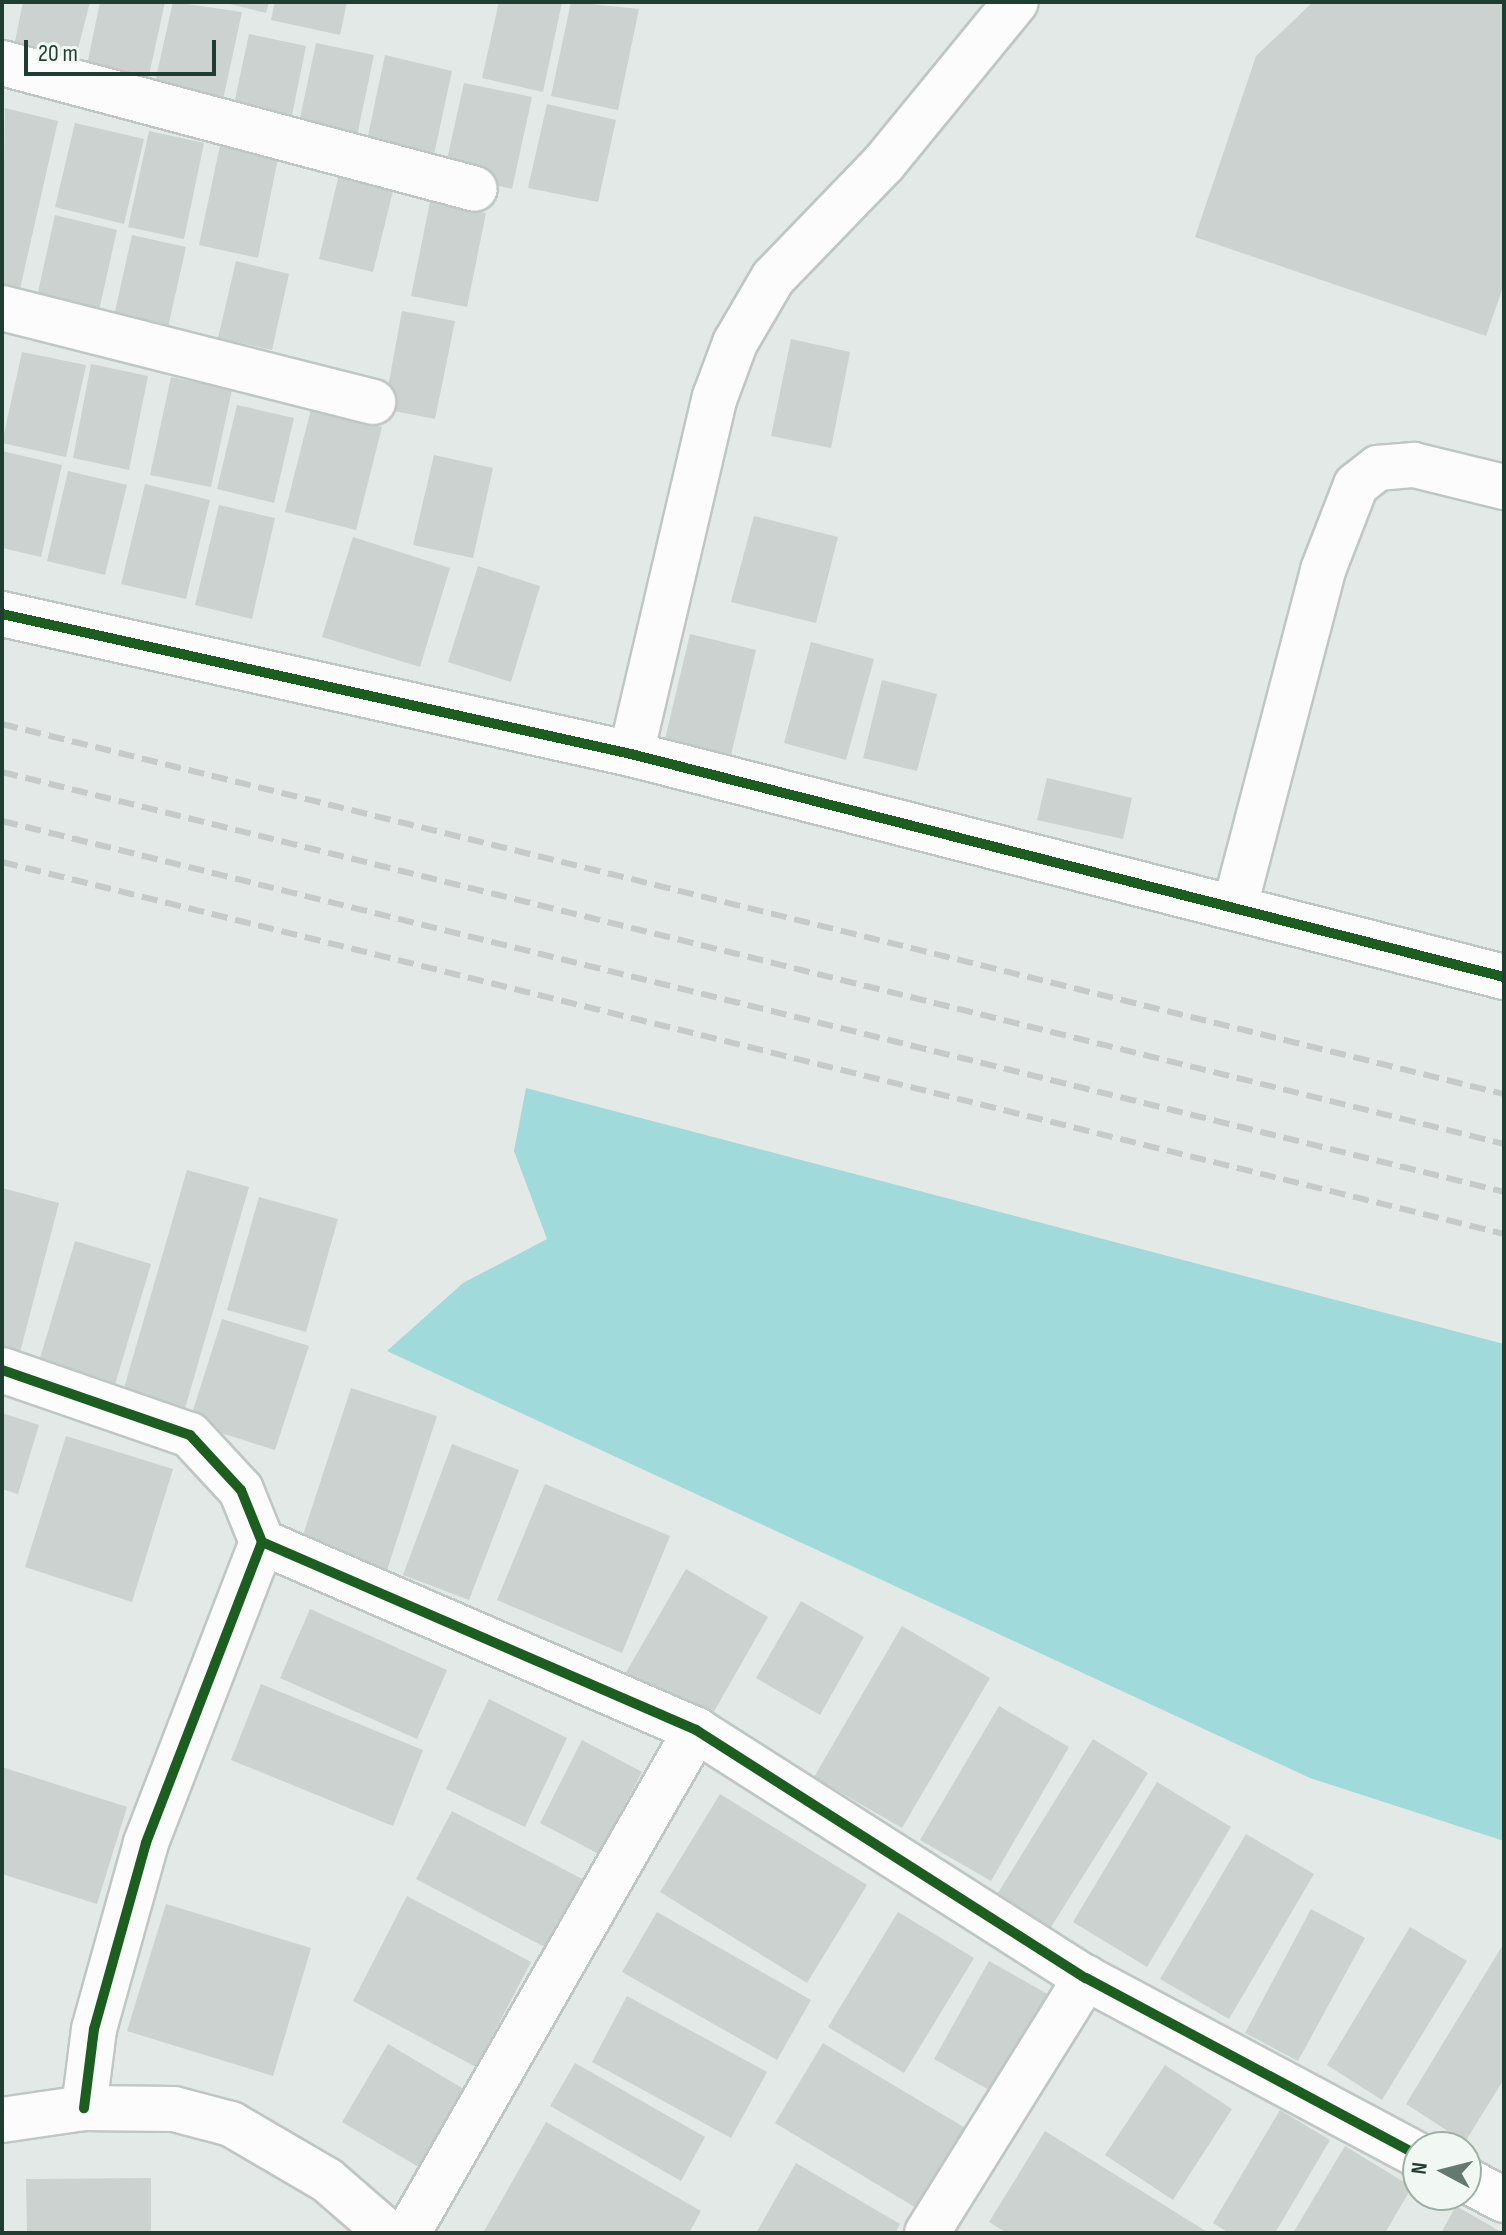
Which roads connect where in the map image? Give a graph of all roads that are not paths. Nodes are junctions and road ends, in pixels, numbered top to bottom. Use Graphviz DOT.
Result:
graph roads {
  1 [pos="1016,2"];
  2 [pos="2,63"];
  3 [pos="475,189"];
  4 [pos="2,308"];
  5 [pos="373,402"];
  6 [pos="1504,487"];
  7 [pos="2,614"];
  8 [pos="631,754"];
  9 [pos="1235,906"];
  10 [pos="1504,977"];
  11 [pos="2,1370"];
  12 [pos="262,1542"];
  13 [pos="696,1730"];
  14 [pos="1086,1978"];
  15 [pos="84,2108"];
  16 [pos="2,2120"];
  17 [pos="1402,2146"];
  18 [pos="1482,2188"];
  19 [pos="1504,2200"];
  20 [pos="388,2233"];
  21 [pos="408,2233"];
  22 [pos="927,2233"];
  1 -- 8 [label="street"];
  2 -- 3 [label="street"];
  4 -- 5 [label="street"];
  6 -- 9 [label="street"];
  7 -- 8 [label="street"];
  8 -- 9 [label="street"];
  9 -- 10 [label="street"];
  11 -- 12 [label="street"];
  12 -- 13 [label="street"];
  12 -- 15 [label="street"];
  13 -- 14 [label="street"];
  13 -- 21 [label="street"];
  14 -- 17 [label="street"];
  14 -- 22 [label="street"];
  15 -- 16 [label="street"];
  15 -- 20 [label="street"];
  18 -- 19 [label="street"];
}
